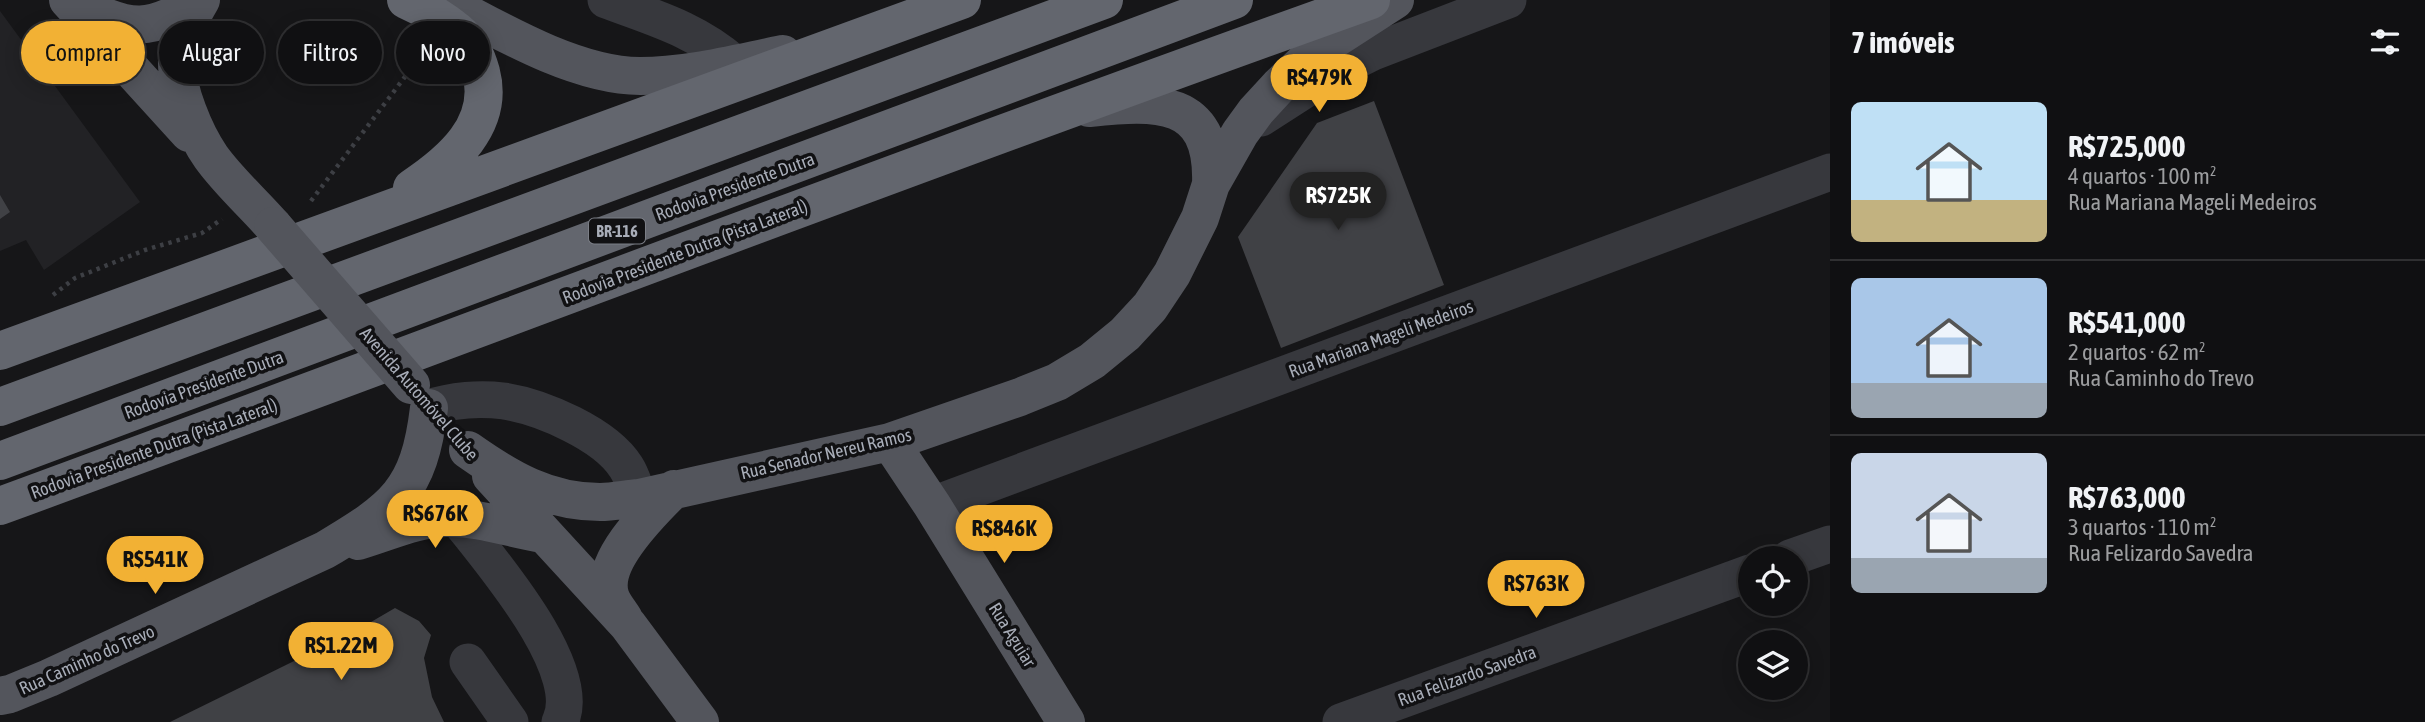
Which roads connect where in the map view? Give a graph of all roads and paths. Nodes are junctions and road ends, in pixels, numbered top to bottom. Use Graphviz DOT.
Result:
graph roads {
  1 [pos="69,0"];
  2 [pos="200,0"];
  3 [pos="407,0"];
  4 [pos="606,0"];
  5 [pos="962,0"];
  6 [pos="1104,0"];
  7 [pos="1234,0"];
  8 [pos="1371,0"];
  9 [pos="1395,0"];
  10 [pos="1508,0"];
  11 [pos="444,12"];
  12 [pos="854,41"];
  13 [pos="734,63"];
  14 [pos="1062,110"];
  15 [pos="1240,133"];
  16 [pos="211,157"];
  17 [pos="1830,172"];
  18 [pos="1211,184"];
  19 [pos="310,203"];
  20 [pos="233,212"];
  21 [pos="373,214"];
  22 [pos="47,317"];
  23 [pos="0,331"];
  24 [pos="0,351"];
  25 [pos="420,396"];
  26 [pos="0,407"];
  27 [pos="890,442"];
  28 [pos="468,450"];
  29 [pos="0,461"];
  30 [pos="656,493"];
  31 [pos="932,505"];
  32 [pos="0,506"];
  33 [pos="457,518"];
  34 [pos="543,534"];
  35 [pos="1830,544"];
  36 [pos="326,550"];
  37 [pos="1808,552"];
  38 [pos="1738,577"];
  39 [pos="628,625"];
  40 [pos="468,662"];
  41 [pos="0,696"];
  42 [pos="510,722"];
  43 [pos="560,722"];
  44 [pos="700,722"];
  45 [pos="1066,722"];
  46 [pos="1341,722"];
  1 -- 2 [label="main road"];
  1 -- 16 [label="main road"];
  2 -- 16 [label="main road"];
  3 -- 11 [label="highway"];
  4 -- 13 [label="street"];
  5 -- 12 [label="highway"];
  6 -- 26 [label="highway"];
  7 -- 29 [label="highway, Rodovia Presidente Dutra / BR-116"];
  8 -- 14 [label="highway, Rodovia Presidente Dutra (Pista Lateral) / BR-116"];
  9 -- 15 [label="main road"];
  10 -- 15 [label="street, Rua Senador Nereu Ramos"];
  11 -- 13 [label="main road"];
  11 -- 19 [label="path"];
  11 -- 21 [label="highway"];
  12 -- 13 [label="main road"];
  12 -- 21 [label="highway"];
  14 -- 18 [label="main road, Rua Senador Nereu Ramos"];
  14 -- 32 [label="highway, Rodovia Presidente Dutra (Pista Lateral) / BR-116"];
  15 -- 18 [label="main road, Rua Senador Nereu Ramos"];
  16 -- 25 [label="main road, Avenida Automóvel Clube, bridge"];
  17 -- 31 [label="street, Rua Mariana Mageli Medeiros"];
  18 -- 27 [label="main road, Rua Senador Nereu Ramos"];
  20 -- 22 [label="path"];
  21 -- 22 [label="highway"];
  22 -- 23 [label="street"];
  22 -- 24 [label="highway"];
  25 -- 28 [label="main road, Avenida Automóvel Clube"];
  25 -- 30 [label="street"];
  25 -- 36 [label="main road, Rua Caminho do Trevo"];
  27 -- 30 [label="main road, Rua Senador Nereu Ramos"];
  27 -- 31 [label="main road, Rua Aguiar"];
  28 -- 30 [label="main road, Rua Senador Nereu Ramos"];
  28 -- 34 [label="main road, Avenida Automóvel Clube"];
  30 -- 39 [label="main road"];
  31 -- 45 [label="main road, Rua Aguiar"];
  33 -- 34 [label="main road, Rua Caminho do Trevo"];
  33 -- 36 [label="main road, Rua Caminho do Trevo"];
  33 -- 43 [label="street"];
  34 -- 39 [label="main road, Avenida Automóvel Clube"];
  35 -- 37 [label="street"];
  36 -- 41 [label="main road, Rua Caminho do Trevo"];
  38 -- 46 [label="street, Rua Felizardo Savedra"];
  39 -- 44 [label="main road, Avenida Automóvel Clube"];
  40 -- 42 [label="street"];
}
